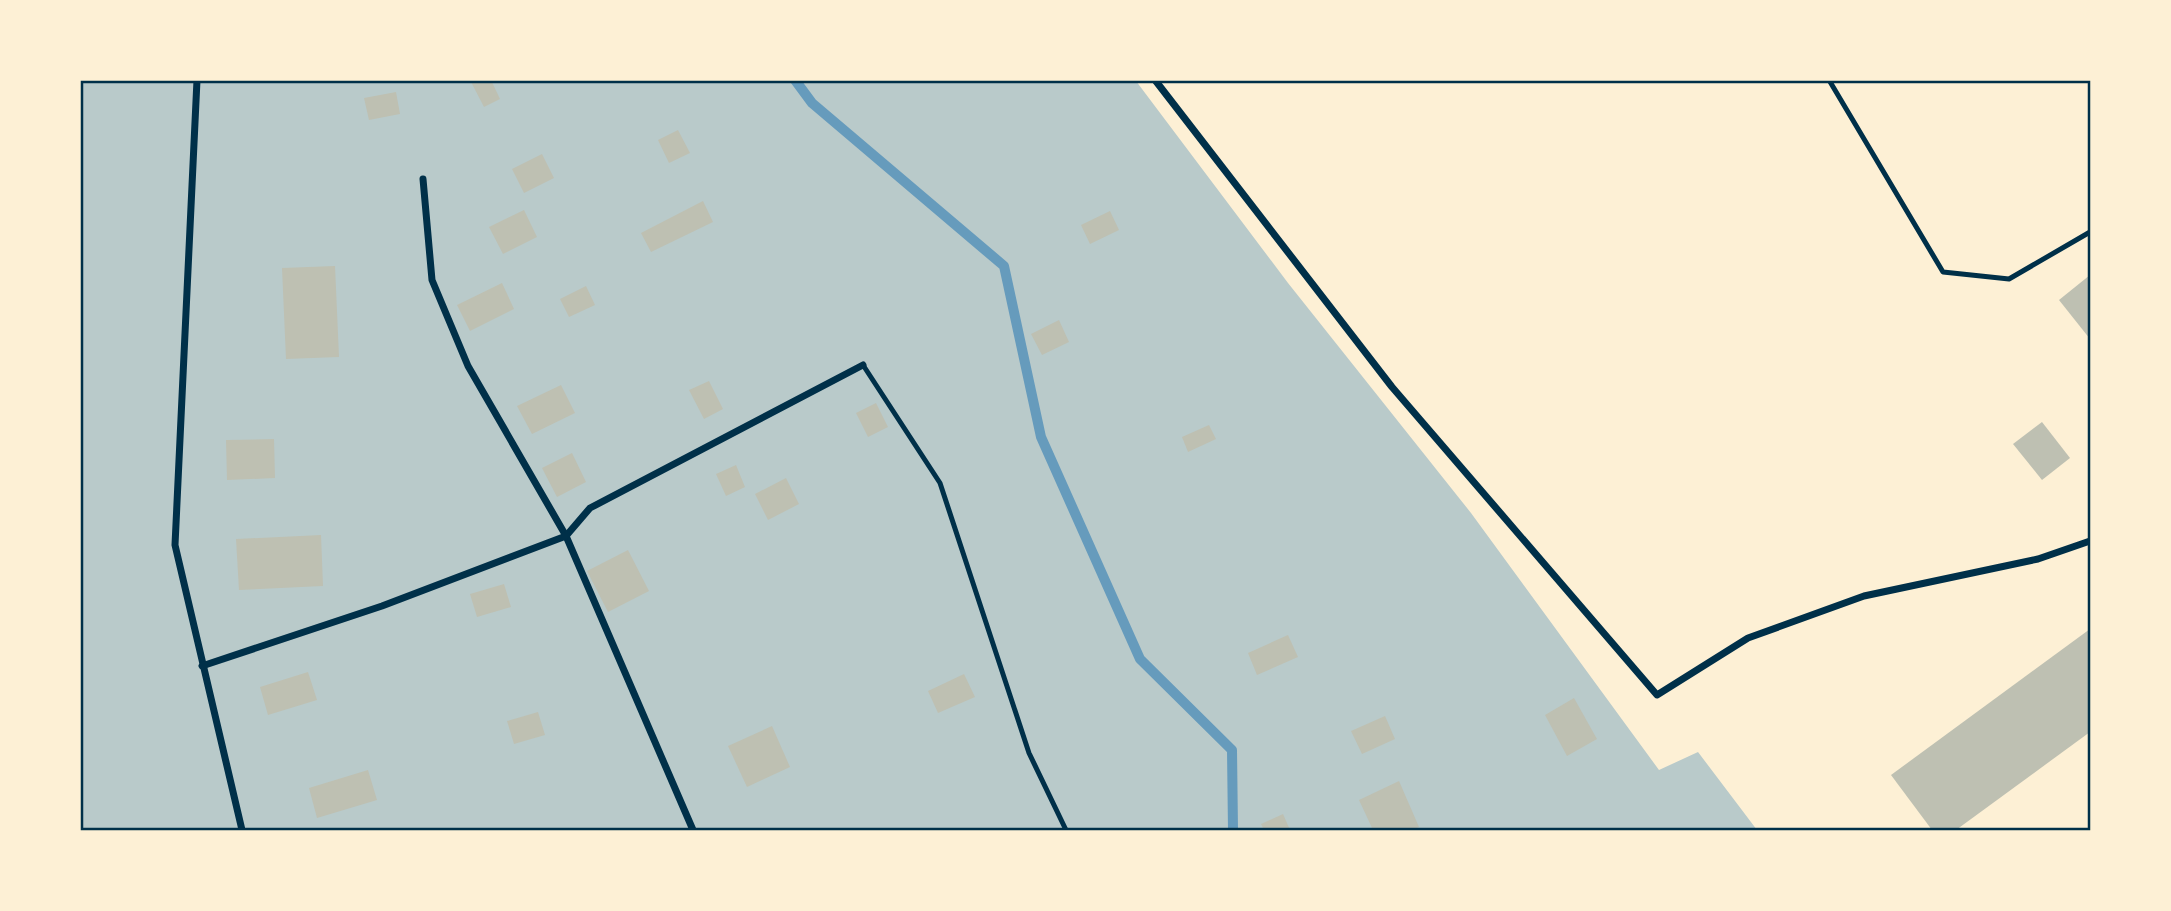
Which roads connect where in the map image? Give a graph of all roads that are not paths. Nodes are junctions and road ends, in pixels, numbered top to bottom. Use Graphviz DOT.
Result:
graph roads {
  1 [pos="197,80"];
  2 [pos="1155,80"];
  3 [pos="1829,80"];
  4 [pos="423,179"];
  5 [pos="2091,232"];
  6 [pos="863,365"];
  7 [pos="566,536"];
  8 [pos="2091,541"];
  9 [pos="202,666"];
  10 [pos="242,831"];
  11 [pos="693,831"];
  12 [pos="1066,831"];
  1 -- 9 [label="street"];
  2 -- 8 [label="street"];
  3 -- 5 [label="lane"];
  4 -- 7 [label="street"];
  6 -- 7 [label="street"];
  6 -- 12 [label="lane"];
  7 -- 9 [label="street"];
  7 -- 11 [label="street"];
  9 -- 10 [label="street"];
}
